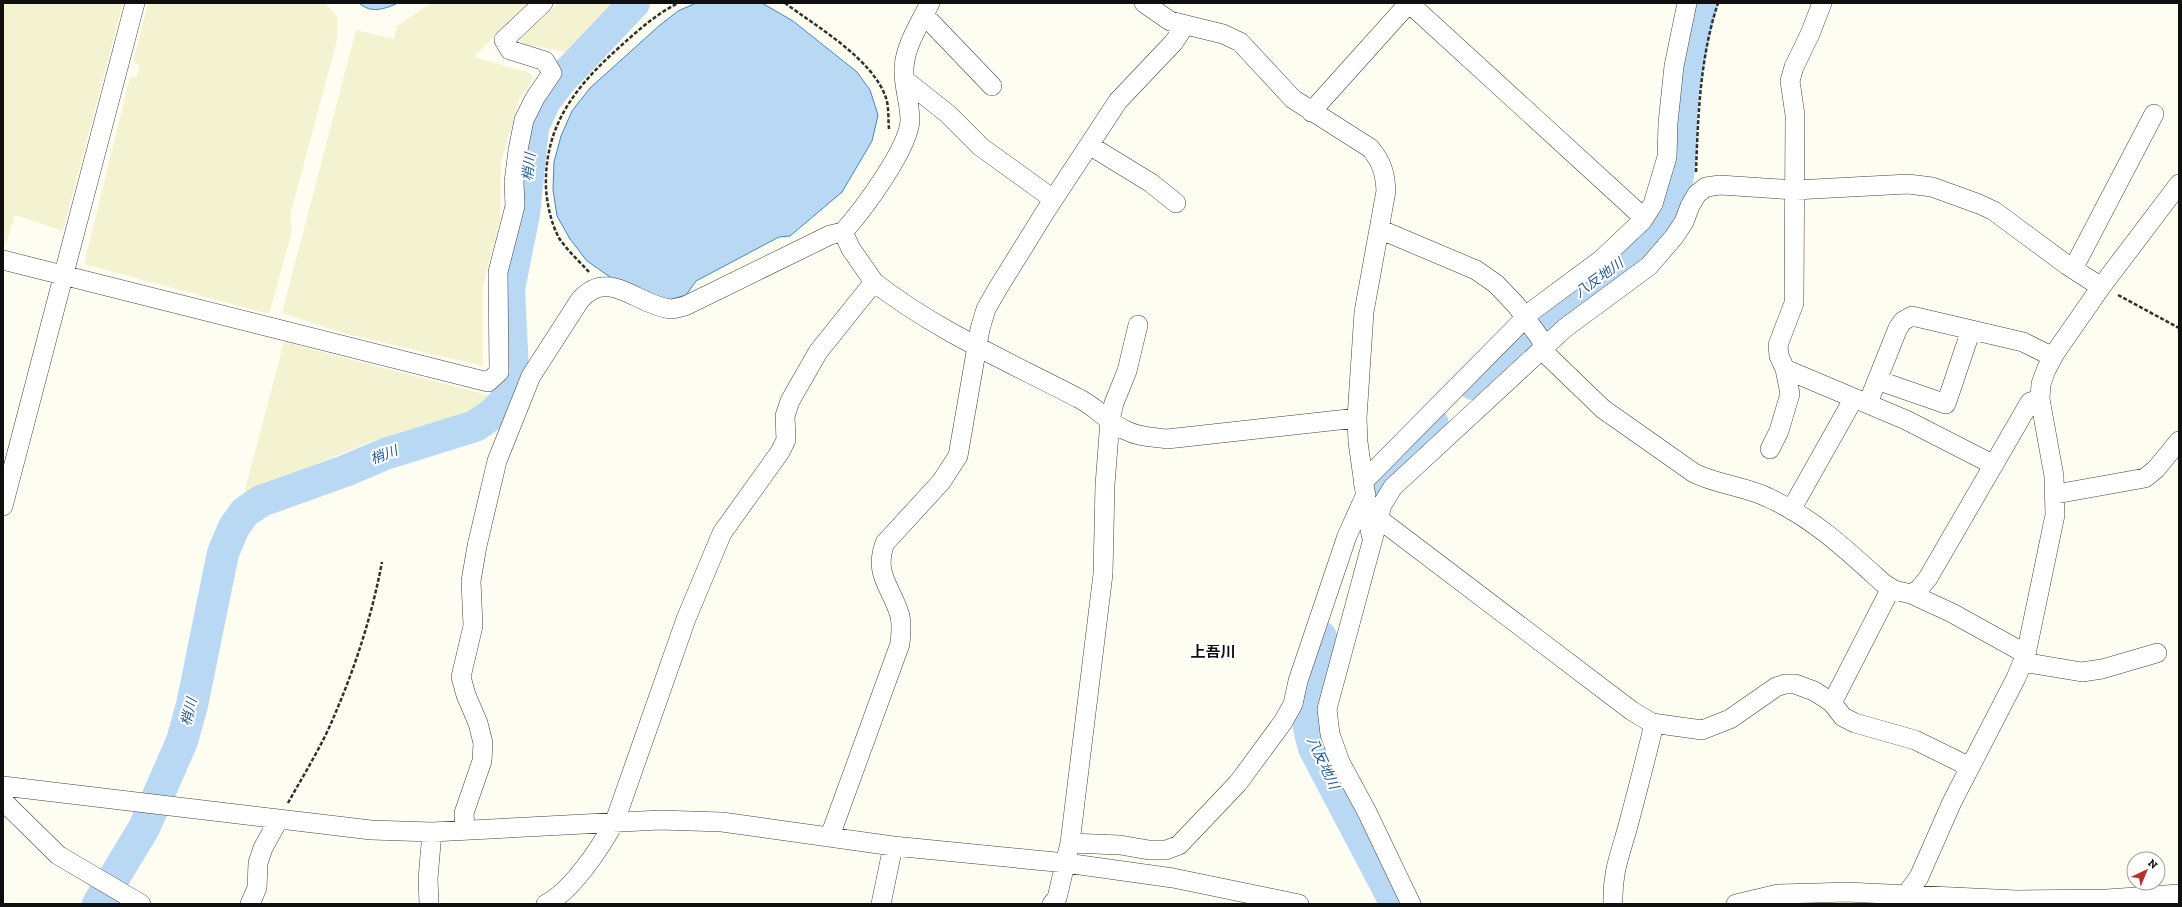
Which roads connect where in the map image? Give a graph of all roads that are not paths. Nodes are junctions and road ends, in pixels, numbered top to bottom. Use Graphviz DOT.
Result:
graph roads {
  1 [pos="134,3"];
  2 [pos="543,3"];
  3 [pos="1144,3"];
  4 [pos="1409,3"];
  5 [pos="1687,3"];
  6 [pos="1822,3"];
  7 [pos="927,9"];
  8 [pos="1185,25"];
  9 [pos="905,80"];
  10 [pos="992,86"];
  11 [pos="1311,112"];
  12 [pos="2154,114"];
  13 [pos="1088,145"];
  14 [pos="2179,184"];
  15 [pos="1795,190"];
  16 [pos="1053,199"];
  17 [pos="1176,203"];
  18 [pos="1644,218"];
  19 [pos="1379,229"];
  20 [pos="843,232"];
  21 [pos="3,260"];
  22 [pos="2073,269"];
  23 [pos="62,276"];
  24 [pos="874,282"];
  25 [pos="2101,287"];
  26 [pos="1524,318"];
  27 [pos="1138,325"];
  28 [pos="1971,330"];
  29 [pos="976,346"];
  30 [pos="1544,347"];
  31 [pos="2053,357"];
  32 [pos="1785,369"];
  33 [pos="1877,380"];
  34 [pos="2040,399"];
  35 [pos="1861,400"];
  36 [pos="1357,418"];
  37 [pos="1110,420"];
  38 [pos="2179,441"];
  39 [pos="1770,449"];
  40 [pos="1994,465"];
  41 [pos="1364,488"];
  42 [pos="2056,494"];
  43 [pos="3,506"];
  44 [pos="1791,510"];
  45 [pos="1379,519"];
  46 [pos="1372,544"];
  47 [pos="1891,588"];
  48 [pos="1911,594"];
  49 [pos="2157,653"];
  50 [pos="2025,658"];
  51 [pos="1832,703"];
  52 [pos="1654,724"];
  53 [pos="1970,767"];
  54 [pos="3,786"];
  55 [pos="3,801"];
  56 [pos="280,819"];
  57 [pos="615,821"];
  58 [pos="465,830"];
  59 [pos="432,832"];
  60 [pos="830,836"];
  61 [pos="1070,843"];
  62 [pos="893,846"];
  63 [pos="1066,863"];
  64 [pos="114,892"];
  65 [pos="2179,894"];
  66 [pos="1902,899"];
  67 [pos="141,904"];
  68 [pos="250,904"];
  69 [pos="429,904"];
  70 [pos="546,904"];
  71 [pos="881,904"];
  72 [pos="1052,904"];
  73 [pos="1299,904"];
  74 [pos="1411,904"];
  75 [pos="1613,904"];
  76 [pos="1736,904"];
  1 -- 23 [label="street"];
  2 -- 23 [label="street"];
  3 -- 8 [label="street"];
  4 -- 11 [label="street"];
  4 -- 18 [label="street"];
  5 -- 18 [label="street"];
  6 -- 15 [label="street"];
  7 -- 9 [label="street"];
  7 -- 10 [label="street"];
  8 -- 11 [label="street"];
  8 -- 13 [label="street"];
  9 -- 16 [label="street"];
  9 -- 20 [label="street"];
  11 -- 19 [label="street"];
  12 -- 22 [label="street"];
  13 -- 16 [label="street"];
  13 -- 17 [label="street"];
  14 -- 25 [label="street"];
  15 -- 22 [label="street"];
  15 -- 30 [label="street"];
  15 -- 32 [label="street"];
  16 -- 29 [label="street"];
  18 -- 26 [label="street"];
  19 -- 26 [label="street"];
  19 -- 36 [label="street"];
  20 -- 24 [label="street"];
  20 -- 58 [label="street"];
  21 -- 23 [label="street"];
  22 -- 25 [label="street"];
  23 -- 43 [label="street"];
  24 -- 29 [label="street"];
  24 -- 57 [label="street"];
  25 -- 31 [label="street"];
  26 -- 30 [label="street"];
  26 -- 41 [label="street"];
  27 -- 37 [label="street"];
  28 -- 31 [label="street"];
  28 -- 33 [label="street"];
  28 -- 33 [label="street"];
  29 -- 37 [label="street"];
  29 -- 60 [label="street"];
  30 -- 44 [label="street"];
  30 -- 45 [label="street"];
  31 -- 34 [label="street"];
  32 -- 35 [label="street"];
  32 -- 39 [label="street"];
  33 -- 35 [label="street"];
  34 -- 40 [label="street"];
  34 -- 42 [label="street"];
  35 -- 40 [label="street"];
  35 -- 44 [label="street"];
  36 -- 37 [label="street"];
  36 -- 41 [label="street"];
  37 -- 61 [label="street"];
  38 -- 42 [label="street"];
  40 -- 48 [label="street"];
  41 -- 46 [label="street"];
  41 -- 61 [label="street"];
  42 -- 50 [label="street"];
  44 -- 47 [label="street"];
  45 -- 46 [label="street"];
  45 -- 52 [label="street"];
  46 -- 74 [label="street"];
  47 -- 48 [label="street"];
  47 -- 51 [label="street"];
  48 -- 50 [label="street"];
  49 -- 50 [label="street"];
  50 -- 53 [label="street"];
  51 -- 52 [label="street"];
  51 -- 53 [label="street"];
  52 -- 75 [label="street"];
  53 -- 66 [label="street"];
  54 -- 56 [label="street"];
  55 -- 64 [label="street"];
  56 -- 59 [label="street"];
  56 -- 68 [label="street"];
  57 -- 58 [label="street"];
  57 -- 60 [label="street"];
  57 -- 70 [label="street"];
  58 -- 59 [label="street"];
  59 -- 69 [label="street"];
  60 -- 62 [label="street"];
  61 -- 63 [label="street"];
  62 -- 63 [label="street"];
  62 -- 71 [label="street"];
  63 -- 72 [label="street"];
  63 -- 73 [label="street"];
  64 -- 67 [label="street"];
  65 -- 66 [label="street"];
  66 -- 76 [label="street"];
}
